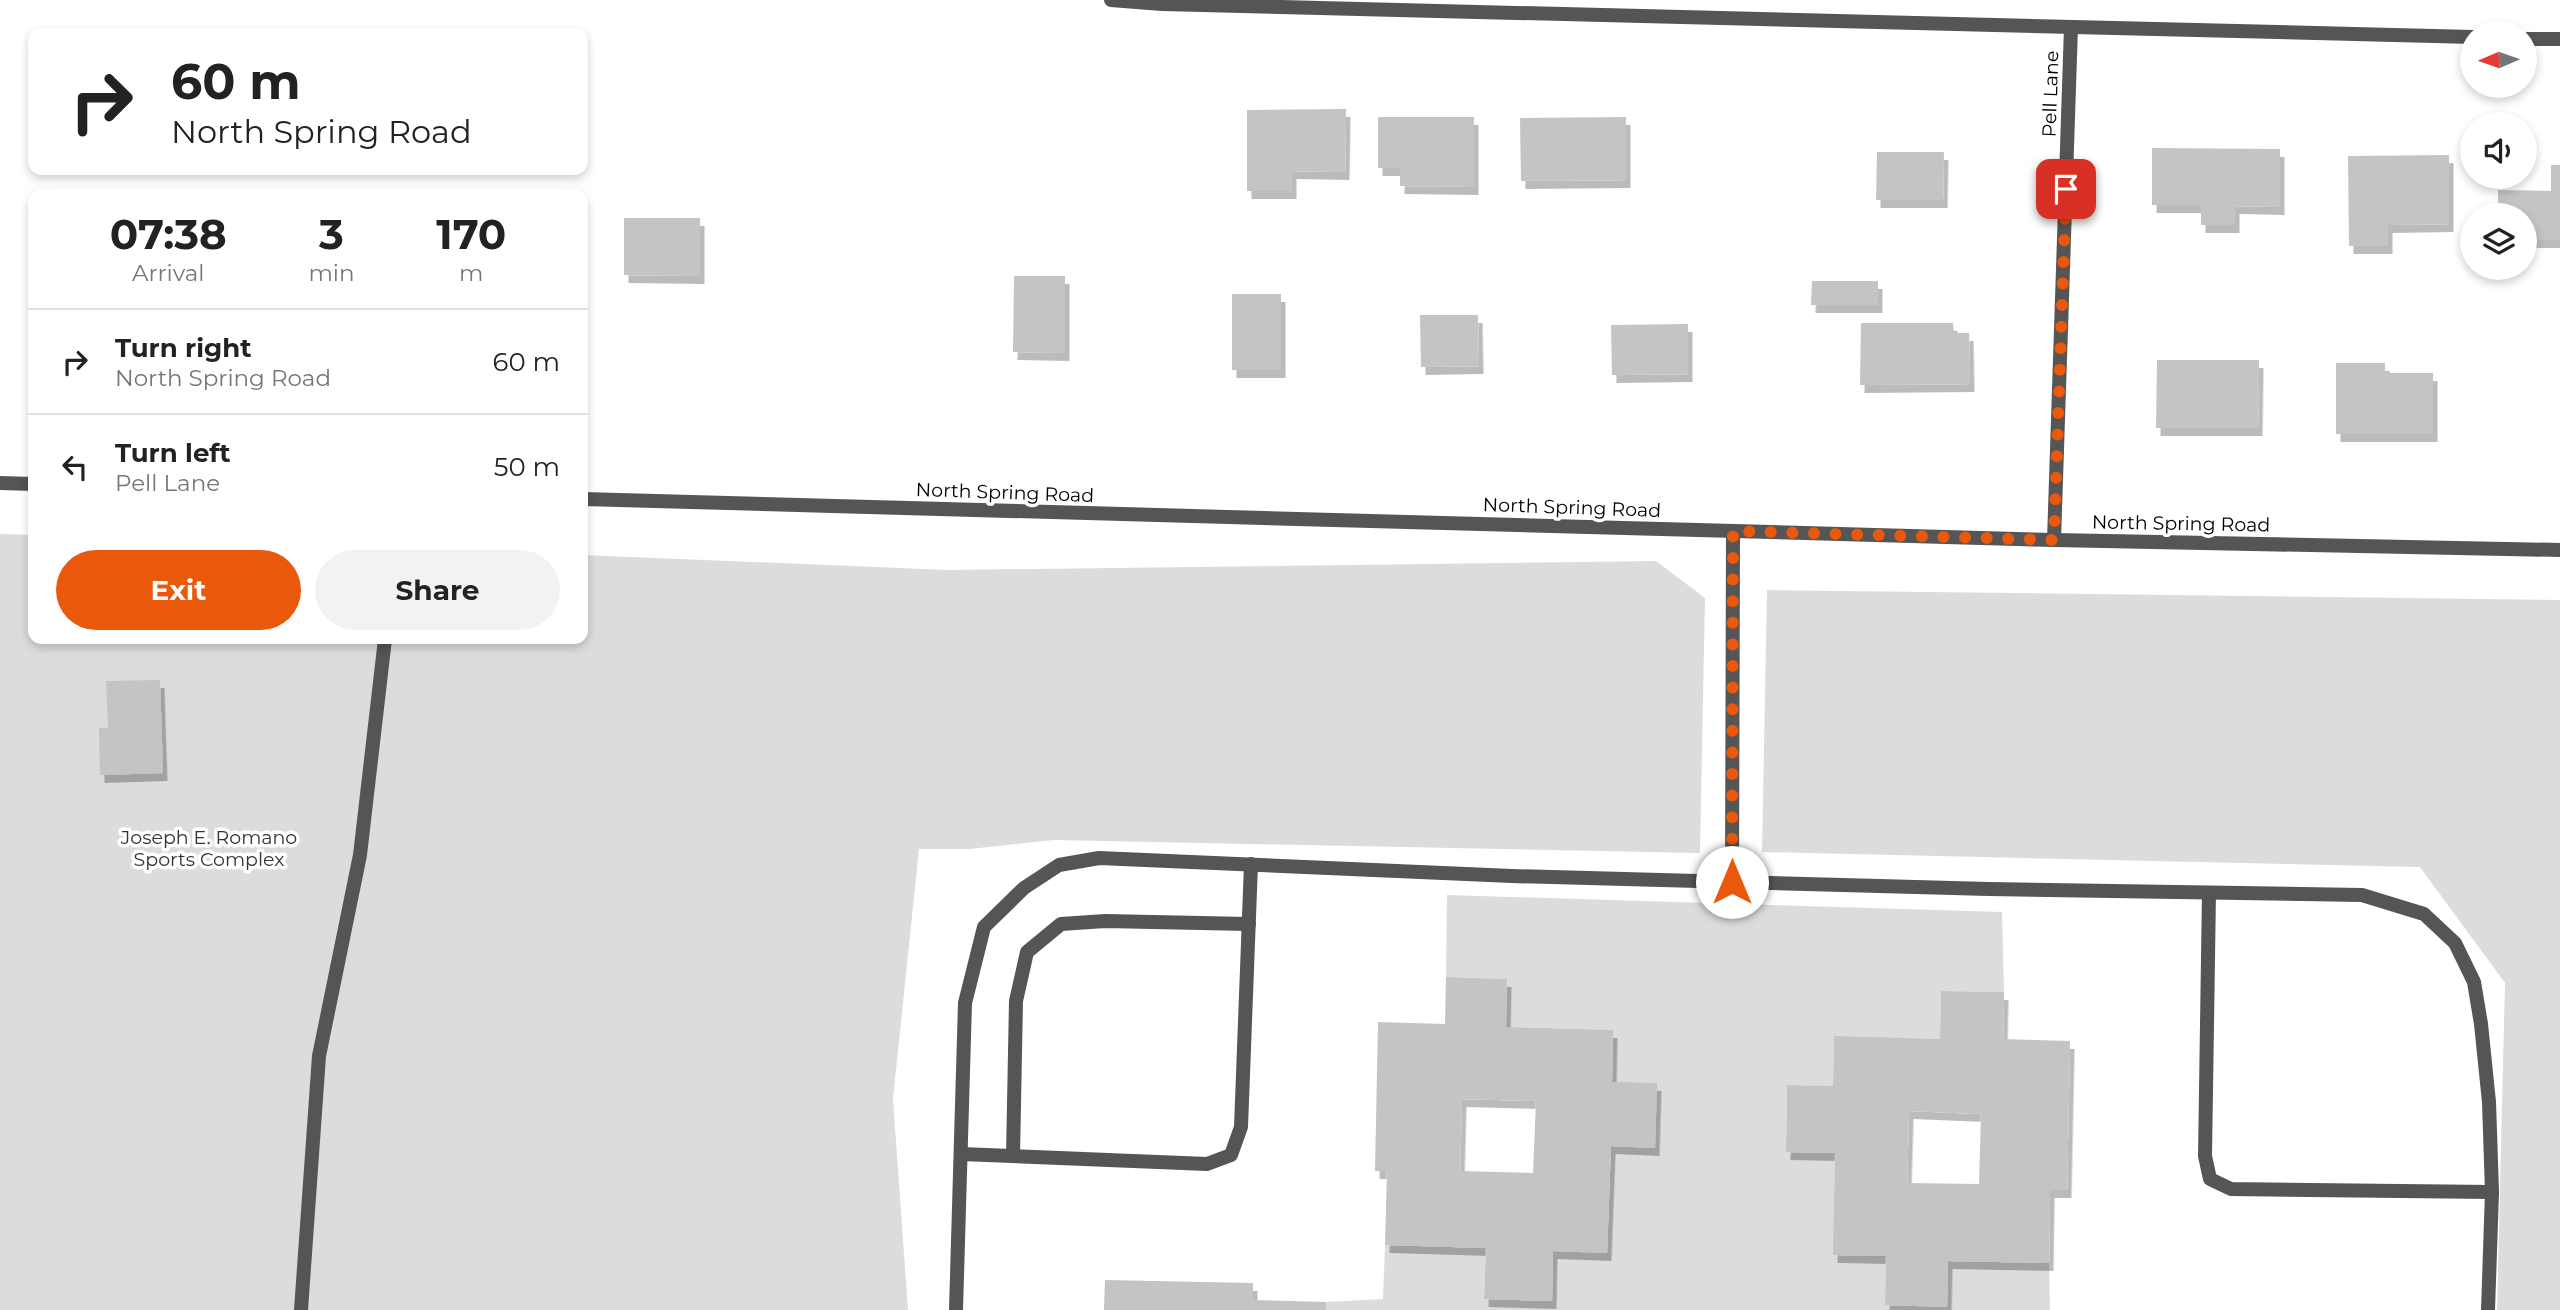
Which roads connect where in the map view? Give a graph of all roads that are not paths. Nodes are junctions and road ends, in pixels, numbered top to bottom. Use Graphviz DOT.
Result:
graph roads {
  1 [pos="1111,0"];
  2 [pos="2071,27"];
  3 [pos="2460,37"];
  4 [pos="2538,38"];
  5 [pos="2560,39"];
  6 [pos="0,483"];
  7 [pos="28,484"];
  8 [pos="588,499"];
  9 [pos="1733,531"];
  10 [pos="2054,540"];
  11 [pos="2560,550"];
  12 [pos="384,644"];
  13 [pos="1251,864"];
  14 [pos="1732,882"];
  15 [pos="2209,893"];
  16 [pos="1249,924"];
  17 [pos="961,1154"];
  18 [pos="1013,1156"];
  19 [pos="2492,1192"];
  20 [pos="301,1310"];
  21 [pos="956,1310"];
  22 [pos="2488,1310"];
  1 -- 2 [label="street"];
  2 -- 3 [label="street"];
  2 -- 10 [label="street, Pell Lane"];
  4 -- 5 [label="street"];
  6 -- 7 [label="street"];
  8 -- 9 [label="street, North Spring Road"];
  9 -- 10 [label="street, North Spring Road"];
  9 -- 14 [label="street"];
  10 -- 11 [label="street, North Spring Road"];
  12 -- 20 [label="street"];
  13 -- 14 [label="street"];
  13 -- 16 [label="street"];
  13 -- 17 [label="street"];
  14 -- 15 [label="street"];
  15 -- 19 [label="street"];
  15 -- 19 [label="street"];
  16 -- 18 [label="street"];
  16 -- 18 [label="street"];
  17 -- 18 [label="street"];
  17 -- 21 [label="street"];
  19 -- 22 [label="street"];
}
